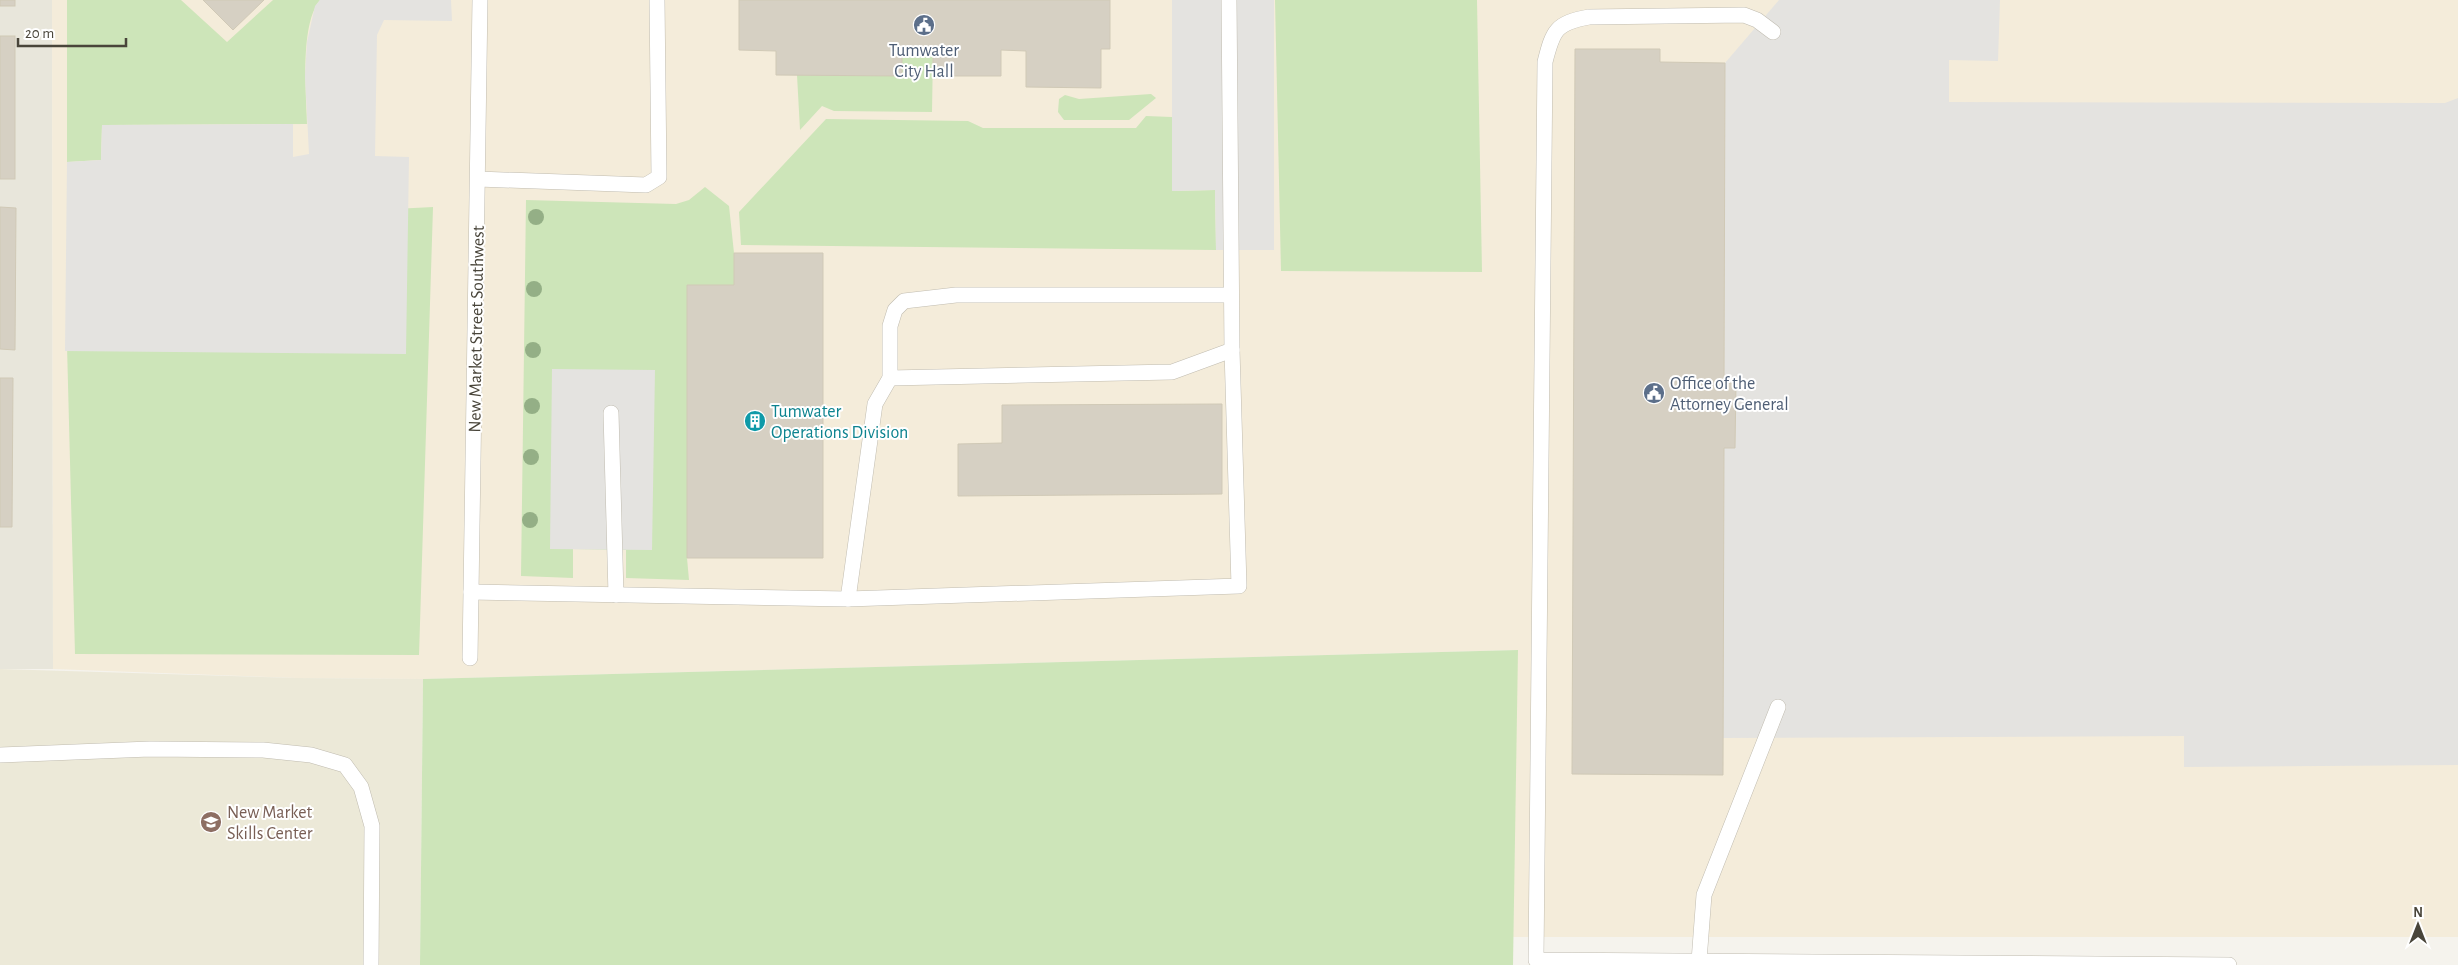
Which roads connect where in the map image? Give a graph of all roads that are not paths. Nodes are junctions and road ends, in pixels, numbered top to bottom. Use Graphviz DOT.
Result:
graph roads {
  1 [pos="480,0"];
  2 [pos="657,0"];
  3 [pos="1229,0"];
  4 [pos="1773,32"];
  5 [pos="478,180"];
  6 [pos="1231,294"];
  7 [pos="1232,350"];
  8 [pos="890,378"];
  9 [pos="611,413"];
  10 [pos="471,592"];
  11 [pos="616,595"];
  12 [pos="848,600"];
  13 [pos="470,658"];
  14 [pos="1778,707"];
  15 [pos="0,755"];
  16 [pos="1699,961"];
  17 [pos="371,965"];
  18 [pos="2220,965"];
  19 [pos="2229,965"];
  1 -- 5 [label="lane, New Market Street Southwest"];
  2 -- 5 [label="lane"];
  3 -- 6 [label="lane"];
  4 -- 16 [label="lane"];
  5 -- 10 [label="lane, New Market Street Southwest"];
  6 -- 7 [label="lane"];
  6 -- 8 [label="lane"];
  7 -- 8 [label="lane"];
  7 -- 12 [label="lane"];
  8 -- 12 [label="lane"];
  9 -- 11 [label="lane"];
  10 -- 11 [label="lane"];
  10 -- 13 [label="lane, New Market Street Southwest"];
  11 -- 12 [label="lane"];
  14 -- 16 [label="lane"];
  15 -- 17 [label="lane"];
  16 -- 18 [label="lane"];
  18 -- 19 [label="lane"];
}
